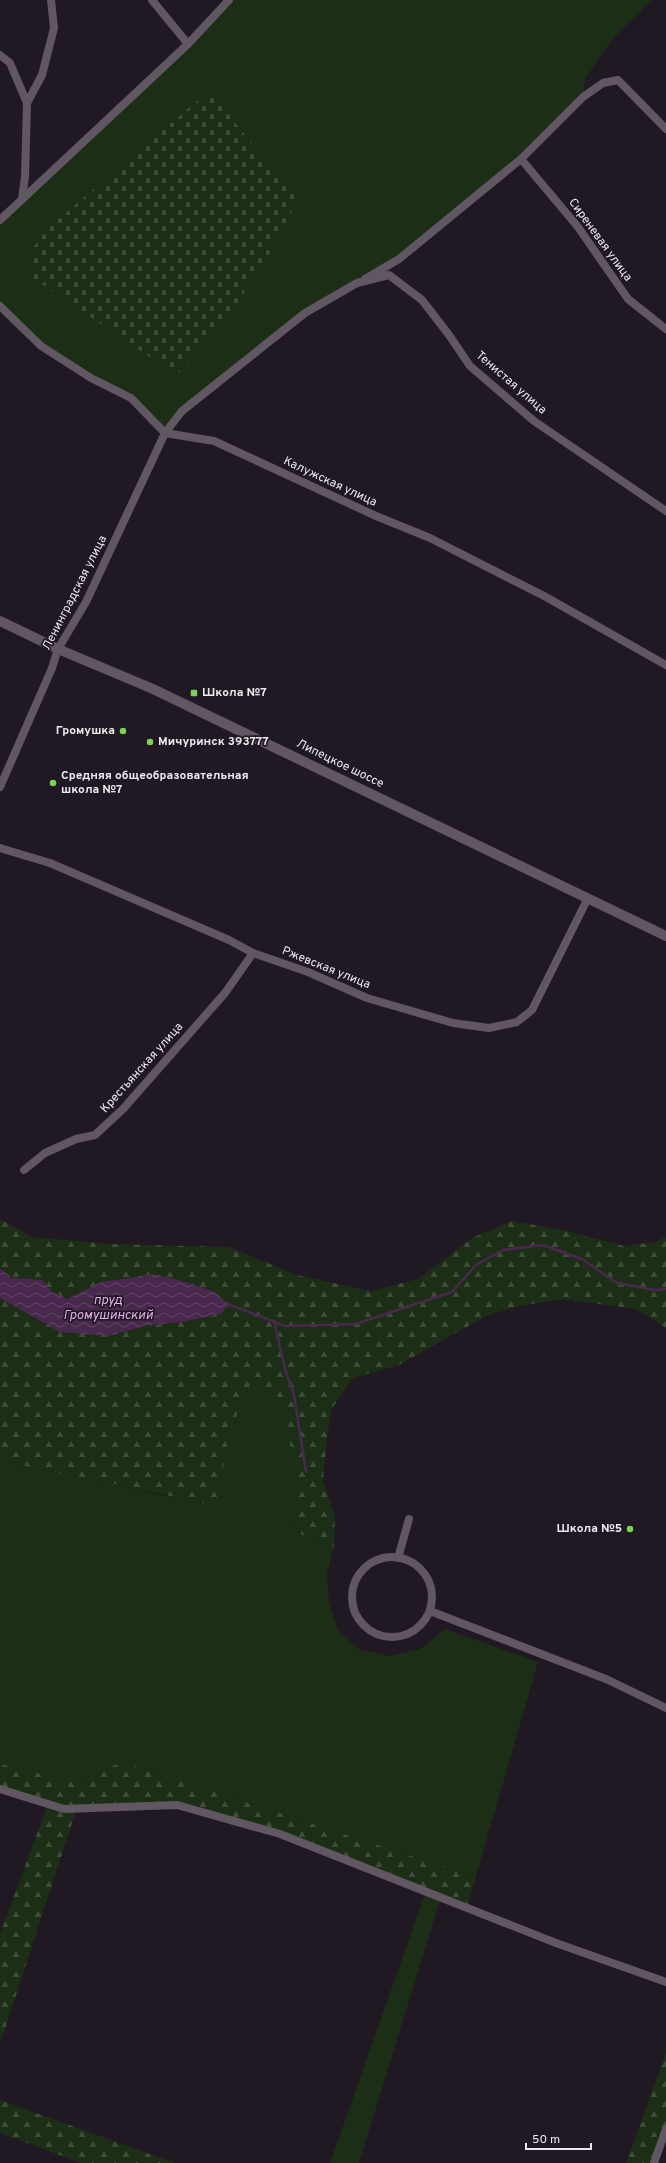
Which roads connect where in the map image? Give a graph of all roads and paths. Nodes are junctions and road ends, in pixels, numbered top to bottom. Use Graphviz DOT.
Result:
graph roads {
  1 [pos="51,0"];
  2 [pos="152,0"];
  3 [pos="229,0"];
  4 [pos="188,44"];
  5 [pos="0,55"];
  6 [pos="27,103"];
  7 [pos="666,129"];
  8 [pos="521,159"];
  9 [pos="22,199"];
  10 [pos="0,220"];
  11 [pos="357,283"];
  12 [pos="0,306"];
  13 [pos="666,329"];
  14 [pos="165,433"];
  15 [pos="666,511"];
  16 [pos="0,621"];
  17 [pos="58,649"];
  18 [pos="666,665"];
  19 [pos="0,787"];
  20 [pos="0,848"];
  21 [pos="588,898"];
  22 [pos="666,936"];
  23 [pos="253,953"];
  24 [pos="24,1170"];
  25 [pos="409,1519"];
  26 [pos="398,1558"];
  27 [pos="430,1610"];
  28 [pos="666,1708"];
  29 [pos="0,1789"];
  30 [pos="666,1982"];
  31 [pos="666,2130"];
  32 [pos="654,2163"];
  1 -- 6 [label="street"];
  2 -- 4 [label="street"];
  3 -- 4 [label="street"];
  4 -- 9 [label="street"];
  5 -- 6 [label="street"];
  6 -- 9 [label="street"];
  7 -- 8 [label="street"];
  8 -- 11 [label="street"];
  8 -- 13 [label="street, Сиреневая улица"];
  9 -- 10 [label="street"];
  11 -- 14 [label="street, Тенистая улица"];
  11 -- 15 [label="street, Тенистая улица"];
  12 -- 14 [label="street"];
  14 -- 17 [label="street, Ленинградская улица"];
  14 -- 18 [label="street, Калужская улица"];
  16 -- 17 [label="street, Липецкое шоссе"];
  17 -- 19 [label="street, Ленинградская улица"];
  17 -- 21 [label="street, Липецкое шоссе"];
  20 -- 23 [label="street, Ржевская улица"];
  21 -- 22 [label="street, Липецкое шоссе"];
  21 -- 23 [label="street, Ржевская улица"];
  23 -- 24 [label="street, Крестьянская улица"];
  25 -- 26 [label="street"];
  26 -- 27 [label="street"];
  26 -- 27 [label="street"];
  27 -- 28 [label="street"];
  29 -- 30 [label="street"];
  31 -- 32 [label="street"];
}
